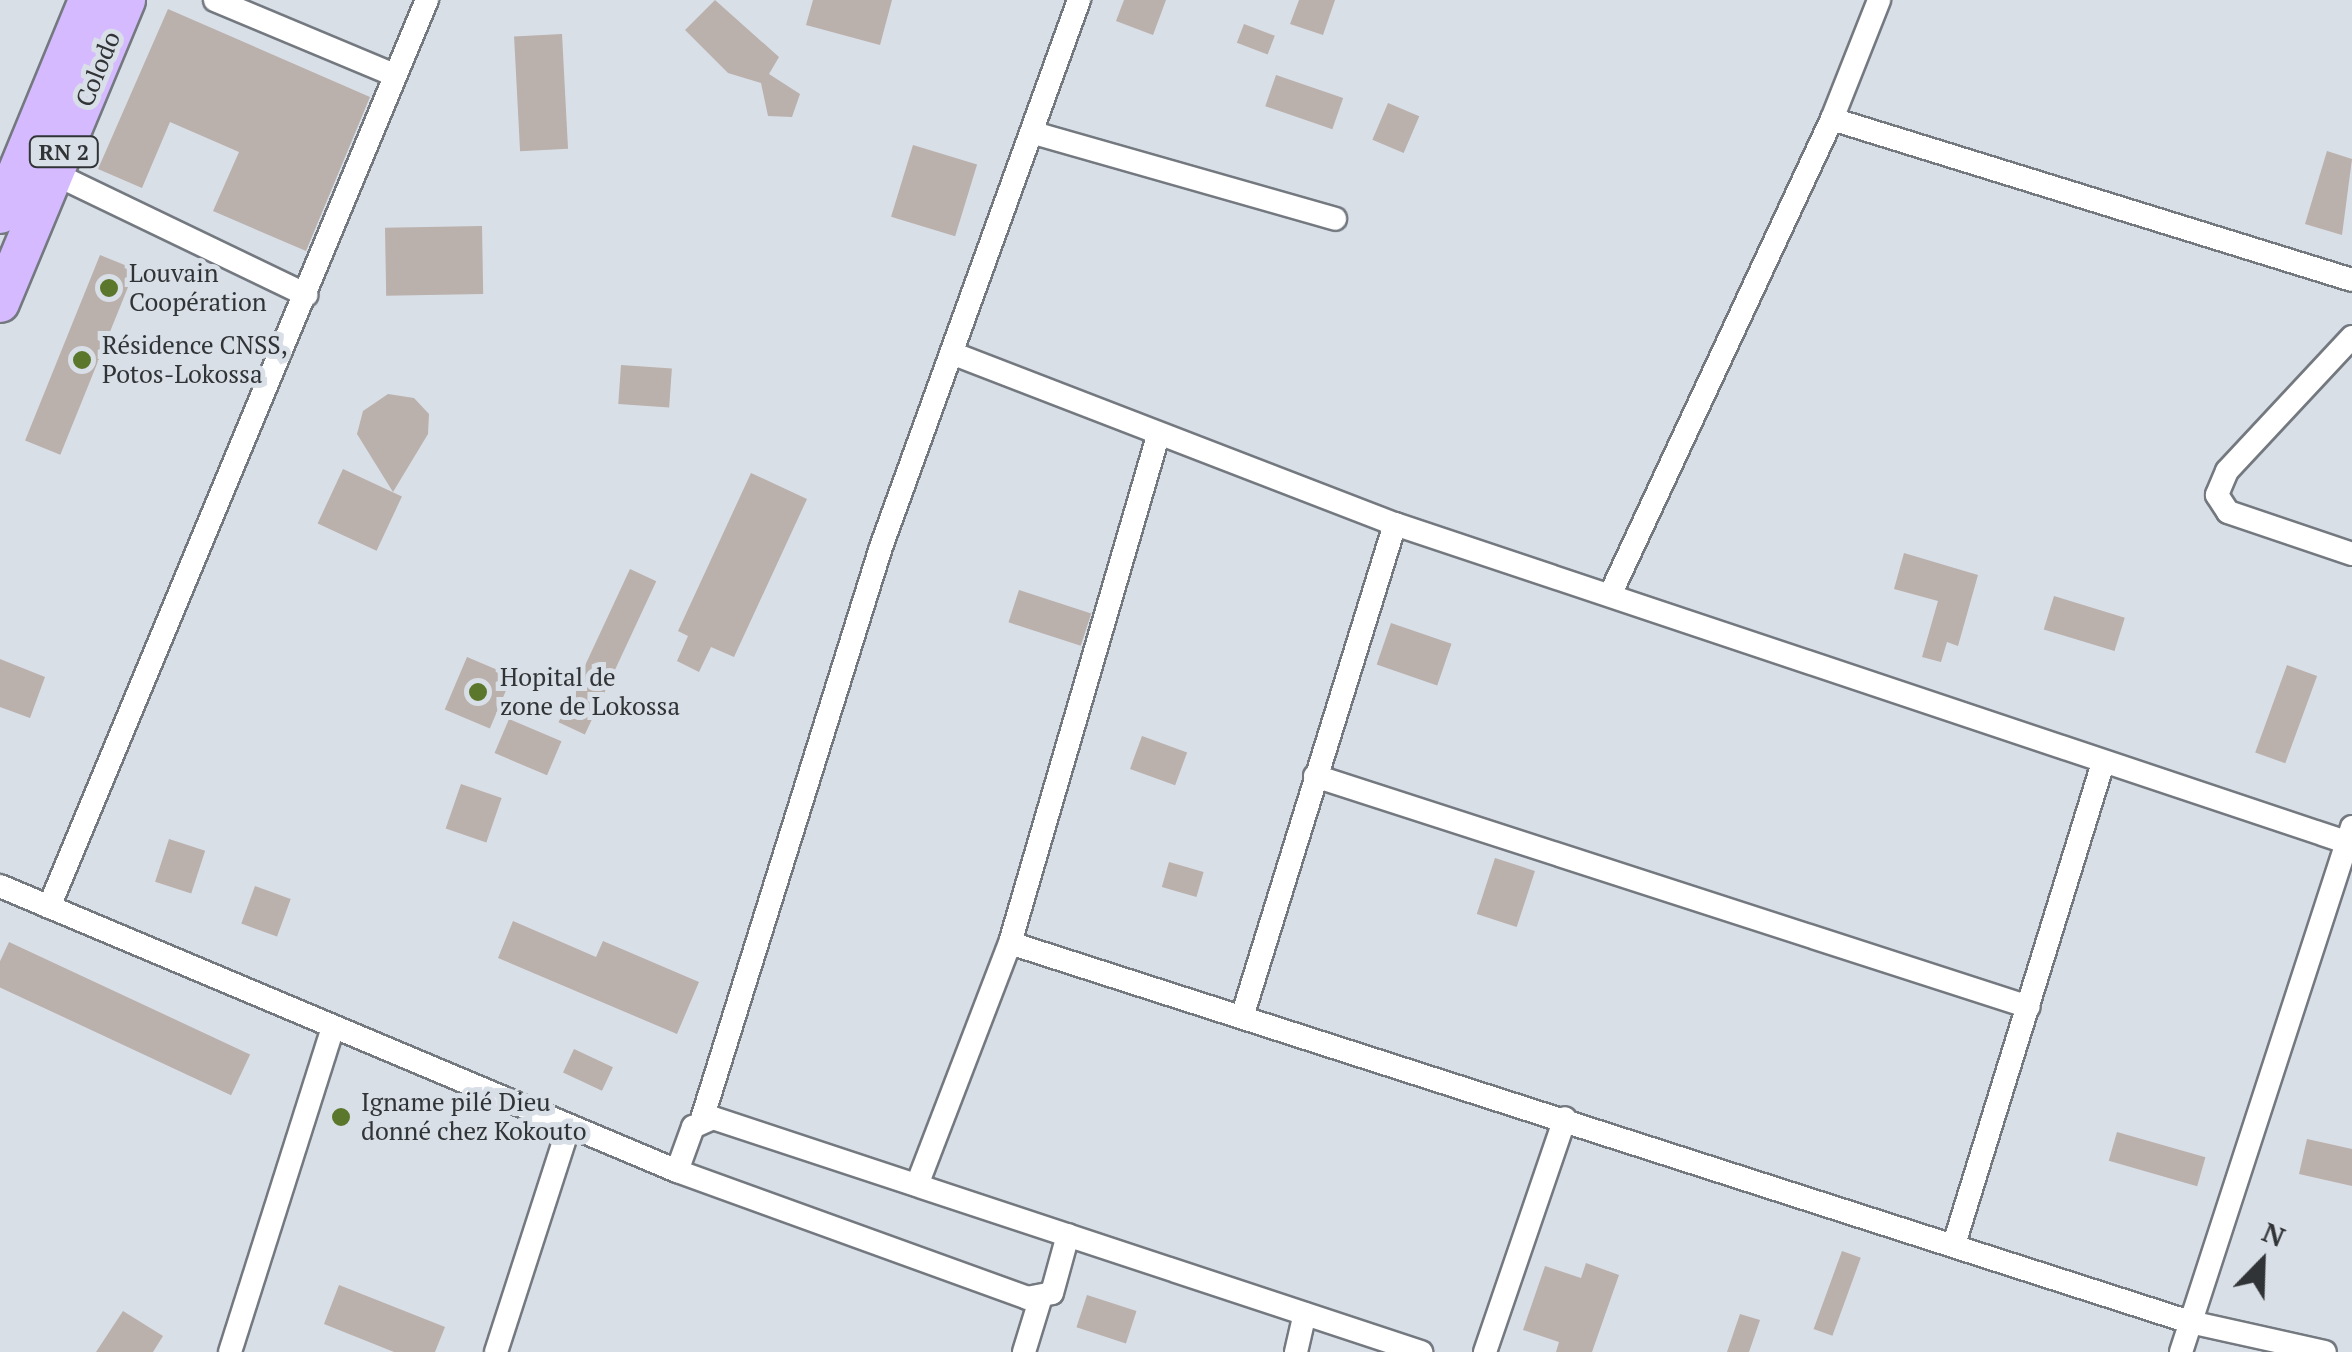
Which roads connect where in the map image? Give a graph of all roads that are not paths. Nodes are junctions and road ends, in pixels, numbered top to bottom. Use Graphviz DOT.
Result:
graph roads {
  1 [pos="88,0"];
  2 [pos="126,0"];
  3 [pos="215,0"];
  4 [pos="427,0"];
  5 [pos="1079,0"];
  6 [pos="1879,0"];
  7 [pos="394,75"];
  8 [pos="1832,119"];
  9 [pos="1034,133"];
  10 [pos="55,174"];
  11 [pos="0,214"];
  12 [pos="1335,219"];
  13 [pos="2352,280"];
  14 [pos="306,295"];
  15 [pos="0,303"];
  16 [pos="2352,338"];
  17 [pos="954,354"];
  18 [pos="1158,436"];
  19 [pos="1395,524"];
  20 [pos="2352,554"];
  21 [pos="1610,595"];
  22 [pos="2104,764"];
  23 [pos="1316,776"];
  24 [pos="2349,838"];
  25 [pos="0,886"];
  26 [pos="50,908"];
  27 [pos="1010,943"];
  28 [pos="2029,1008"];
  29 [pos="1242,1017"];
  30 [pos="333,1028"];
  31 [pos="1566,1118"];
  32 [pos="702,1119"];
  33 [pos="568,1126"];
  34 [pos="677,1171"];
  35 [pos="917,1185"];
  36 [pos="1068,1235"];
  37 [pos="1955,1240"];
  38 [pos="1040,1300"];
  39 [pos="1305,1314"];
  40 [pos="2190,1322"];
  41 [pos="230,1352"];
  42 [pos="496,1352"];
  43 [pos="1024,1352"];
  44 [pos="1296,1352"];
  45 [pos="1421,1352"];
  46 [pos="1486,1352"];
  47 [pos="2181,1352"];
  48 [pos="2325,1352"];
  1 -- 11 [label="main road, Colodo / RN 2"];
  2 -- 10 [label="main road, Colodo / RN 2"];
  3 -- 7 [label="street"];
  4 -- 7 [label="street"];
  5 -- 9 [label="street"];
  6 -- 8 [label="street"];
  7 -- 14 [label="street"];
  8 -- 13 [label="street"];
  8 -- 21 [label="street"];
  9 -- 12 [label="street"];
  9 -- 17 [label="street"];
  10 -- 14 [label="street"];
  10 -- 15 [label="main road, Colodo / RN 2"];
  14 -- 26 [label="street"];
  16 -- 20 [label="street"];
  17 -- 18 [label="street"];
  17 -- 32 [label="street"];
  18 -- 19 [label="street"];
  18 -- 27 [label="street"];
  19 -- 21 [label="street"];
  19 -- 23 [label="street"];
  21 -- 22 [label="street"];
  22 -- 24 [label="street"];
  22 -- 28 [label="street"];
  23 -- 28 [label="street"];
  23 -- 29 [label="street"];
  24 -- 40 [label="street"];
  25 -- 26 [label="street"];
  26 -- 30 [label="street"];
  27 -- 29 [label="street"];
  27 -- 35 [label="street"];
  28 -- 37 [label="street"];
  29 -- 31 [label="street"];
  30 -- 33 [label="street"];
  30 -- 41 [label="street"];
  31 -- 37 [label="street"];
  31 -- 46 [label="street"];
  32 -- 34 [label="street"];
  32 -- 35 [label="street"];
  33 -- 34 [label="street"];
  33 -- 42 [label="street"];
  34 -- 38 [label="street"];
  35 -- 36 [label="street"];
  36 -- 38 [label="street"];
  36 -- 39 [label="street"];
  37 -- 40 [label="street"];
  38 -- 43 [label="street"];
  39 -- 44 [label="street"];
  39 -- 45 [label="street"];
  40 -- 47 [label="street"];
  40 -- 48 [label="street"];
}
